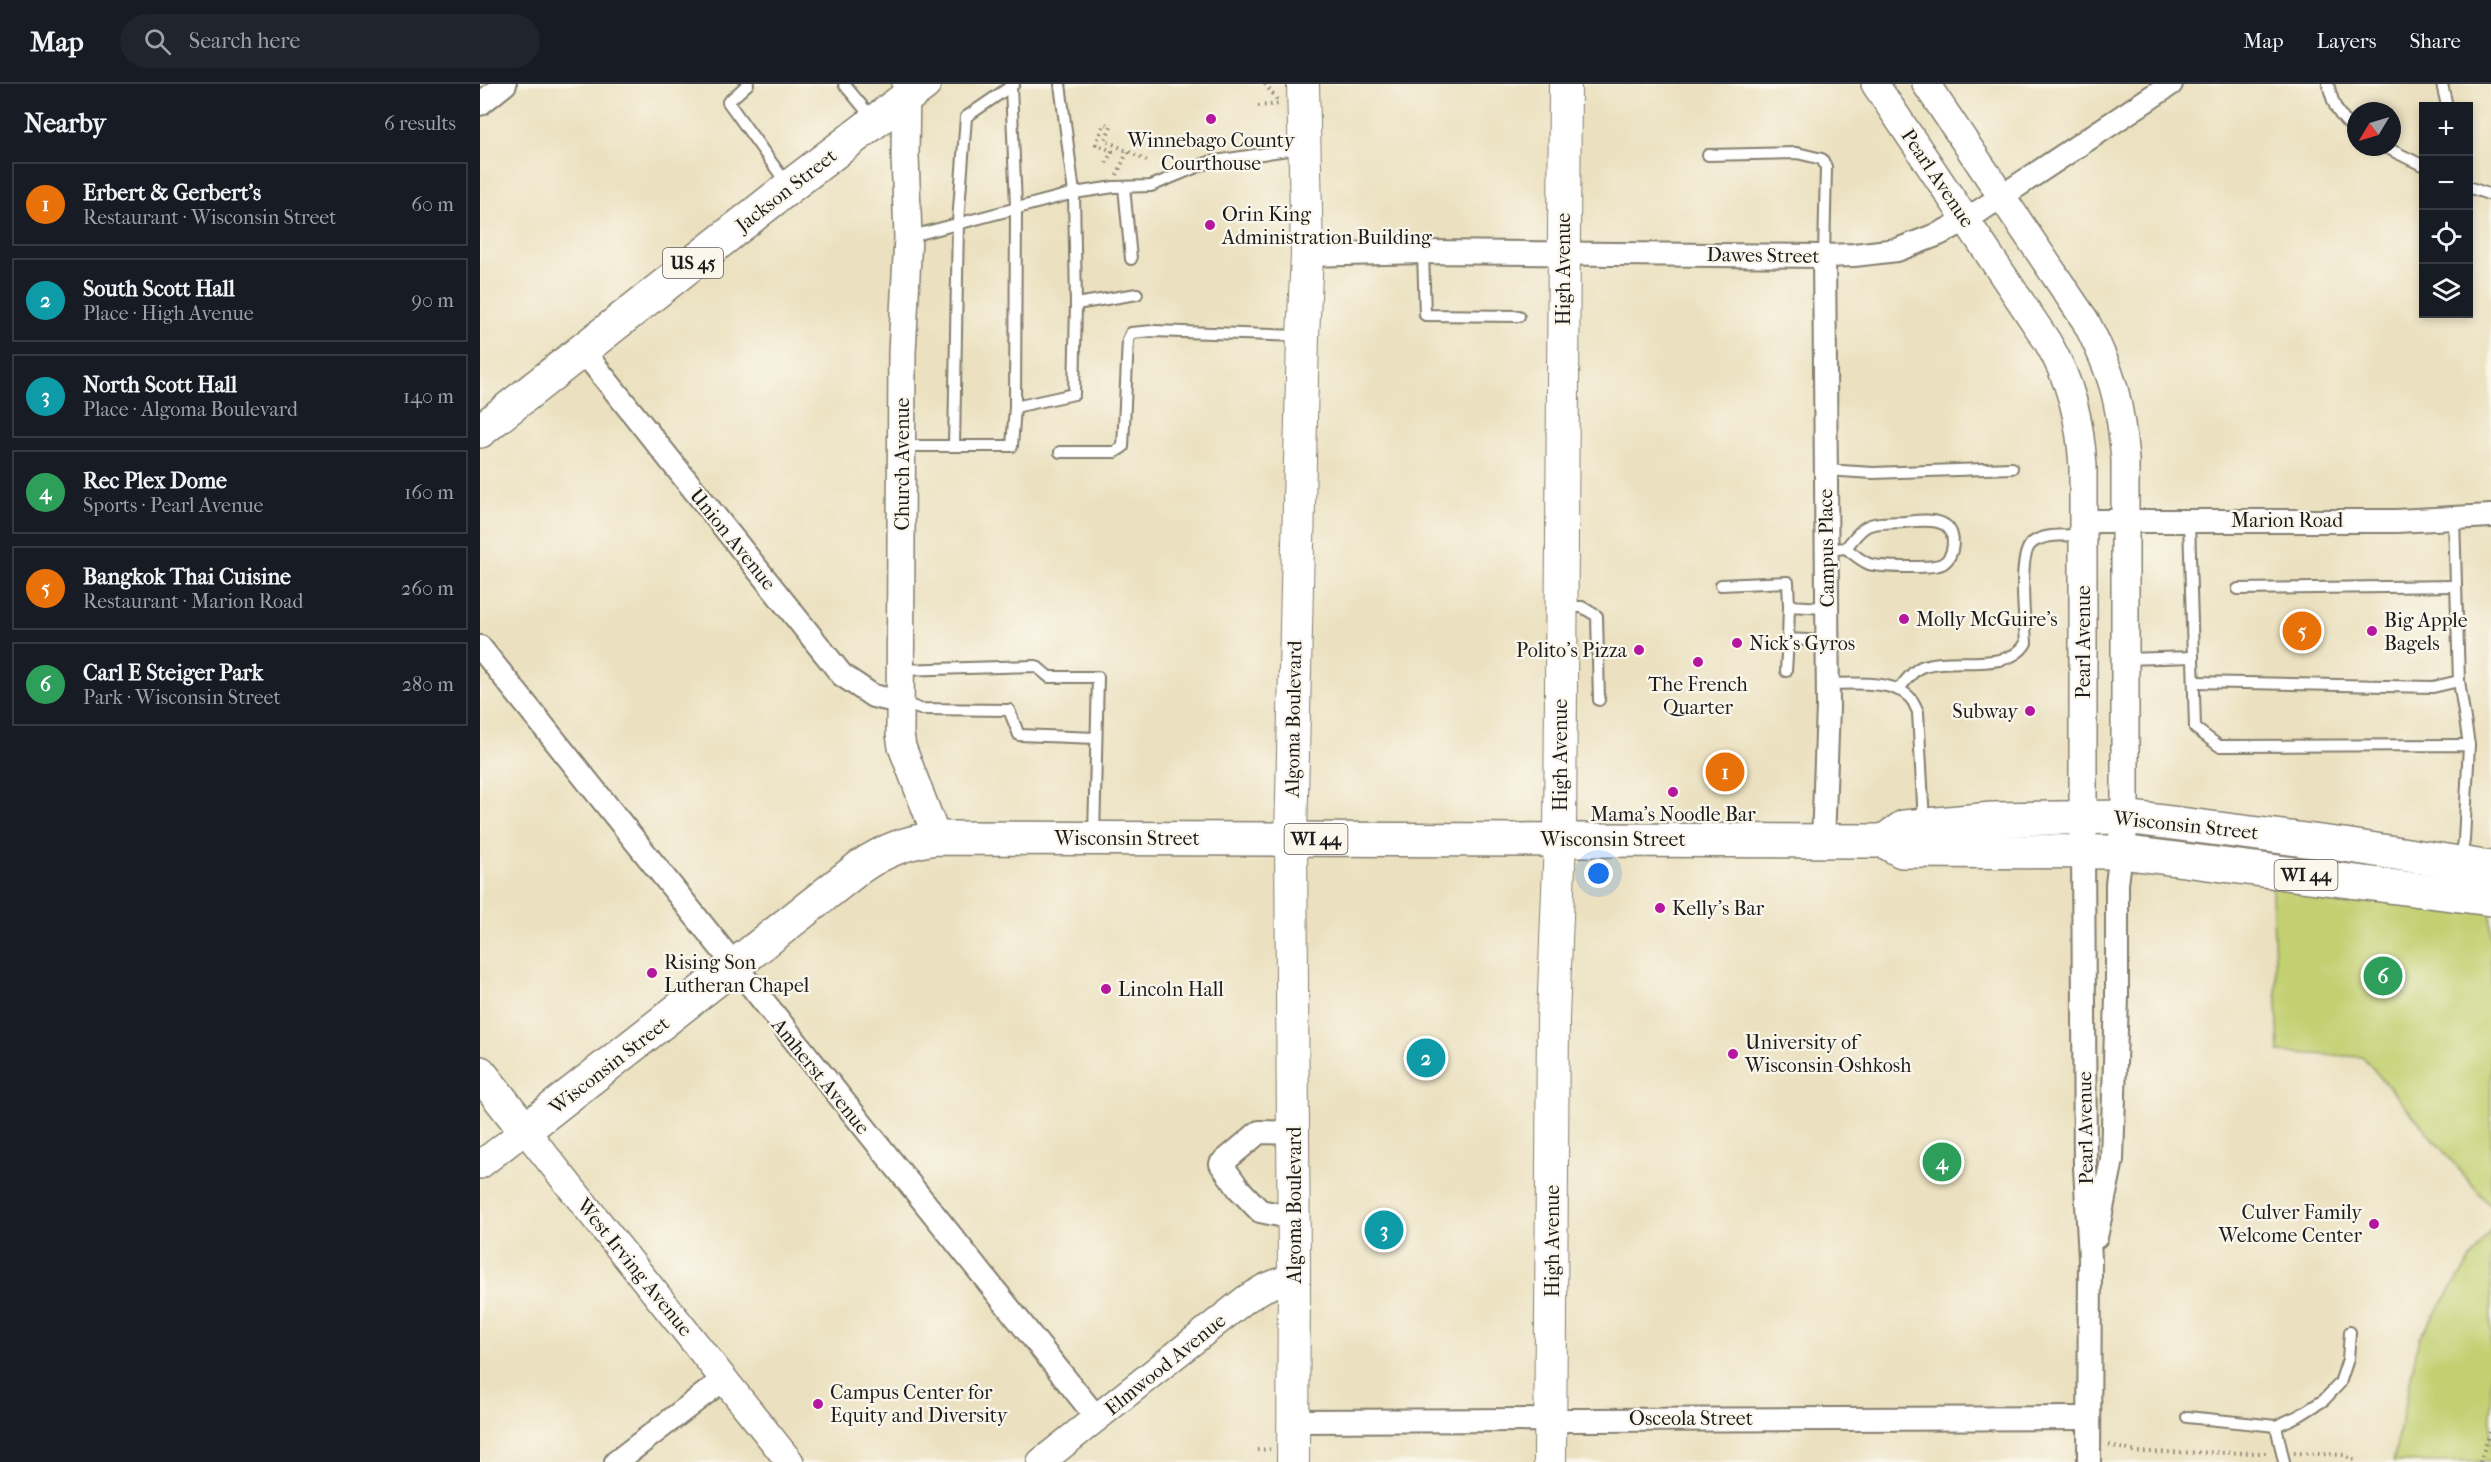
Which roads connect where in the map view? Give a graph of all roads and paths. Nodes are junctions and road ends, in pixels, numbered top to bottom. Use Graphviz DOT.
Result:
graph roads {
  1 [pos="506,84"];
  2 [pos="748,84"];
  3 [pos="844,84"];
  4 [pos="1060,84"];
  5 [pos="1265,84"];
  6 [pos="1303,84"];
  7 [pos="1565,84"];
  8 [pos="1875,84"];
  9 [pos="1926,84"];
  10 [pos="2171,84"];
  11 [pos="2328,84"];
  12 [pos="2442,84"];
  13 [pos="1013,85"];
  14 [pos="912,88"];
  15 [pos="2446,102"];
  16 [pos="480,104"];
  17 [pos="1279,104"];
  18 [pos="1271,105"];
  19 [pos="1258,106"];
  20 [pos="875,122"];
  21 [pos="2347,123"];
  22 [pos="1304,148"];
  23 [pos="1128,149"];
  24 [pos="1708,155"];
  25 [pos="2401,155"];
  26 [pos="1148,160"];
  27 [pos="1123,161"];
  28 [pos="1106,162"];
  29 [pos="2419,164"];
  30 [pos="789,187"];
  31 [pos="1124,187"];
  32 [pos="2473,189"];
  33 [pos="1074,194"];
  34 [pos="2491,195"];
  35 [pos="2001,196"];
  36 [pos="1016,207"];
  37 [pos="1966,220"];
  38 [pos="958,222"];
  39 [pos="908,237"];
  40 [pos="1423,252"];
  41 [pos="1563,253"];
  42 [pos="1307,255"];
  43 [pos="1824,256"];
  44 [pos="1131,259"];
  45 [pos="1137,294"];
  46 [pos="1076,304"];
  47 [pos="1519,316"];
  48 [pos="1303,336"];
  49 [pos="583,351"];
  50 [pos="1014,407"];
  51 [pos="480,431"];
  52 [pos="901,446"];
  53 [pos="954,446"];
  54 [pos="1060,452"];
  55 [pos="2012,468"];
  56 [pos="1825,470"];
  57 [pos="2491,516"];
  58 [pos="2454,519"];
  59 [pos="2189,520"];
  60 [pos="2124,522"];
  61 [pos="2083,528"];
  62 [pos="1836,549"];
  63 [pos="1721,585"];
  64 [pos="2455,586"];
  65 [pos="2238,589"];
  66 [pos="1789,606"];
  67 [pos="1561,607"];
  68 [pos="1826,608"];
  69 [pos="1788,639"];
  70 [pos="1827,641"];
  71 [pos="480,647"];
  72 [pos="2193,657"];
  73 [pos="2125,659"];
  74 [pos="901,670"];
  75 [pos="1786,671"];
  76 [pos="2459,681"];
  77 [pos="2194,682"];
  78 [pos="1827,684"];
  79 [pos="1898,690"];
  80 [pos="1599,700"];
  81 [pos="900,702"];
  82 [pos="1096,738"];
  83 [pos="2469,745"];
  84 [pos="2084,816"];
  85 [pos="2126,817"];
  86 [pos="1924,825"];
  87 [pos="937,837"];
  88 [pos="1094,837"];
  89 [pos="1291,838"];
  90 [pos="1560,840"];
  91 [pos="1823,841"];
  92 [pos="1884,841"];
  93 [pos="2083,851"];
  94 [pos="2121,852"];
  95 [pos="2476,865"];
  96 [pos="2491,899"];
  97 [pos="734,968"];
  98 [pos="480,1072"];
  99 [pos="525,1130"];
  100 [pos="1293,1133"];
  101 [pos="480,1165"];
  102 [pos="1294,1218"];
  103 [pos="2090,1259"];
  104 [pos="1294,1276"];
  105 [pos="2350,1332"];
  106 [pos="724,1379"];
  107 [pos="2187,1417"];
  108 [pos="1097,1418"];
  109 [pos="1551,1418"];
  110 [pos="2088,1418"];
  111 [pos="1293,1421"];
  112 [pos="2276,1426"];
  113 [pos="2491,1430"];
  114 [pos="2106,1444"];
  115 [pos="1257,1450"];
  116 [pos="1283,1455"];
  117 [pos="2283,1457"];
  118 [pos="616,1462"];
  119 [pos="790,1462"];
  120 [pos="1041,1462"];
  121 [pos="1550,1462"];
  122 [pos="2089,1462"];
  123 [pos="2357,1462"];
  124 [pos="2480,1462"];
  1 -- 16 [label="street"];
  2 -- 30 [label="lane"];
  3 -- 20 [label="lane"];
  4 -- 33 [label="lane"];
  5 -- 17 [label="path"];
  6 -- 22 [label="main road, Algoma Boulevard"];
  7 -- 41 [label="main road, High Avenue"];
  8 -- 37 [label="street, Pearl Avenue"];
  9 -- 35 [label="street, Pearl Avenue"];
  10 -- 35 [label="street, Dawes Street"];
  11 -- 21 [label="lane"];
  12 -- 15 [label="lane"];
  13 -- 36 [label="lane"];
  13 -- 38 [label="lane"];
  14 -- 20 [label="main road, Jackson Street / US 45"];
  14 -- 39 [label="street, Church Avenue"];
  18 -- 19 [label="path"];
  20 -- 30 [label="main road, Jackson Street / US 45"];
  22 -- 31 [label="lane"];
  22 -- 42 [label="main road, Algoma Boulevard"];
  23 -- 26 [label="path"];
  23 -- 27 [label="path"];
  23 -- 28 [label="path"];
  24 -- 43 [label="lane"];
  25 -- 29 [label="lane"];
  30 -- 49 [label="main road, Jackson Street / US 45"];
  31 -- 33 [label="lane"];
  31 -- 44 [label="lane"];
  32 -- 34 [label="lane"];
  33 -- 36 [label="lane"];
  33 -- 46 [label="lane"];
  35 -- 37 [label="street, Dawes Street"];
  35 -- 60 [label="street, Pearl Avenue"];
  36 -- 38 [label="lane"];
  36 -- 50 [label="lane"];
  37 -- 43 [label="street, Dawes Street"];
  37 -- 61 [label="street, Pearl Avenue"];
  38 -- 39 [label="lane"];
  38 -- 53 [label="lane"];
  39 -- 52 [label="street, Church Avenue"];
  40 -- 41 [label="street, Dawes Street"];
  40 -- 42 [label="street, Dawes Street"];
  40 -- 47 [label="lane"];
  41 -- 43 [label="street, Dawes Street"];
  41 -- 67 [label="main road, High Avenue"];
  42 -- 48 [label="main road, Algoma Boulevard"];
  43 -- 56 [label="street, Campus Place"];
  45 -- 46 [label="lane"];
  46 -- 50 [label="lane"];
  48 -- 54 [label="lane"];
  48 -- 89 [label="main road, Algoma Boulevard"];
  49 -- 51 [label="main road, Jackson Street / US 45"];
  49 -- 81 [label="street, Union Avenue"];
  50 -- 53 [label="lane"];
  52 -- 53 [label="lane"];
  52 -- 74 [label="street, Church Avenue"];
  55 -- 56 [label="lane"];
  56 -- 62 [label="street, Campus Place"];
  57 -- 58 [label="street, Marion Road"];
  58 -- 59 [label="street, Marion Road"];
  58 -- 64 [label="lane"];
  59 -- 60 [label="street, Marion Road"];
  59 -- 72 [label="lane"];
  60 -- 61 [label="street, Marion Road"];
  60 -- 73 [label="street, Pearl Avenue"];
  61 -- 79 [label="lane"];
  61 -- 84 [label="street, Pearl Avenue"];
  62 -- 62 [label="lane"];
  62 -- 68 [label="street, Campus Place"];
  63 -- 66 [label="lane"];
  64 -- 65 [label="lane"];
  64 -- 76 [label="lane"];
  66 -- 68 [label="lane"];
  66 -- 69 [label="lane"];
  67 -- 80 [label="lane"];
  67 -- 90 [label="main road, High Avenue"];
  68 -- 70 [label="street, Campus Place"];
  69 -- 70 [label="lane"];
  69 -- 75 [label="lane"];
  70 -- 78 [label="street, Campus Place"];
  71 -- 97 [label="street, Amherst Avenue"];
  72 -- 73 [label="lane"];
  72 -- 77 [label="lane"];
  73 -- 85 [label="street, Pearl Avenue"];
  74 -- 81 [label="street, Church Avenue"];
  74 -- 82 [label="lane"];
  76 -- 77 [label="lane"];
  76 -- 83 [label="lane"];
  77 -- 83 [label="lane"];
  78 -- 79 [label="lane"];
  78 -- 91 [label="street, Campus Place"];
  79 -- 86 [label="lane"];
  81 -- 82 [label="lane"];
  81 -- 87 [label="street, Church Avenue"];
  82 -- 88 [label="lane"];
  83 -- 95 [label="lane"];
  84 -- 85 [label="main road, Wisconsin Street / WI 44"];
  84 -- 86 [label="main road, Wisconsin Street / WI 44"];
  84 -- 93 [label="street, Pearl Avenue"];
  85 -- 94 [label="street, Pearl Avenue"];
  85 -- 95 [label="main road, Wisconsin Street / WI 44"];
  86 -- 92 [label="main road, Wisconsin Street / WI 44"];
  87 -- 88 [label="main road, Wisconsin Street / WI 44"];
  87 -- 97 [label="main road, Wisconsin Street / WI 44"];
  88 -- 89 [label="main road, Wisconsin Street / WI 44"];
  89 -- 90 [label="main road, Wisconsin Street / WI 44"];
  89 -- 100 [label="main road, Algoma Boulevard"];
  90 -- 91 [label="main road, Wisconsin Street / WI 44"];
  90 -- 109 [label="main road, High Avenue"];
  91 -- 92 [label="main road, Wisconsin Street / WI 44"];
  92 -- 93 [label="main road, Wisconsin Street / WI 44"];
  93 -- 94 [label="main road, Wisconsin Street / WI 44"];
  93 -- 103 [label="street, Pearl Avenue"];
  94 -- 96 [label="main road, Wisconsin Street / WI 44"];
  94 -- 103 [label="street, Pearl Avenue"];
  97 -- 99 [label="main road, Wisconsin Street / WI 44"];
  97 -- 108 [label="street, Amherst Avenue"];
  98 -- 99 [label="main road, West Irving Avenue"];
  99 -- 101 [label="street, Wisconsin Street"];
  99 -- 106 [label="street, West Irving Avenue"];
  100 -- 102 [label="main road, Algoma Boulevard"];
  100 -- 102 [label="street"];
  102 -- 104 [label="main road, Algoma Boulevard"];
  103 -- 110 [label="street, Pearl Avenue"];
  104 -- 108 [label="street, Elmwood Avenue"];
  104 -- 111 [label="main road, Algoma Boulevard"];
  105 -- 112 [label="lane"];
  106 -- 118 [label="street"];
  106 -- 119 [label="street, West Irving Avenue"];
  107 -- 112 [label="lane"];
  108 -- 120 [label="street, Elmwood Avenue"];
  109 -- 110 [label="street, Osceola Street"];
  109 -- 111 [label="street, Osceola Street"];
  109 -- 121 [label="main road, High Avenue"];
  110 -- 122 [label="street, Pearl Avenue"];
  111 -- 116 [label="main road, Algoma Boulevard"];
  112 -- 117 [label="lane"];
  113 -- 124 [label="path"];
  114 -- 117 [label="path"];
  115 -- 116 [label="path"];
  117 -- 123 [label="path"];
}
